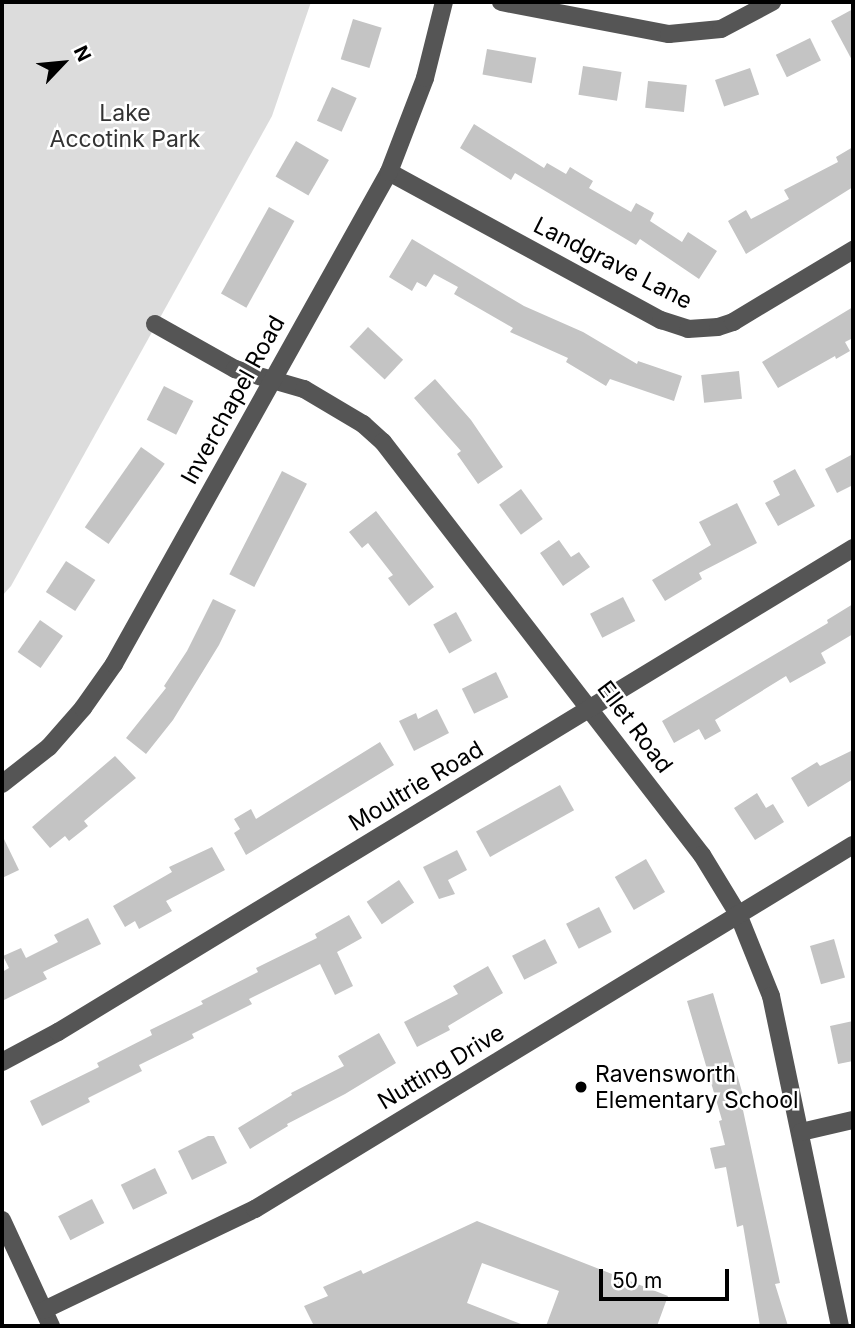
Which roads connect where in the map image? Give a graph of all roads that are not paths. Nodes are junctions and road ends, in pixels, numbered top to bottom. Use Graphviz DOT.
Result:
graph roads {
  1 [pos="444,2"];
  2 [pos="501,2"];
  3 [pos="772,2"];
  4 [pos="389,172"];
  5 [pos="853,250"];
  6 [pos="155,324"];
  7 [pos="274,378"];
  8 [pos="853,548"];
  9 [pos="590,708"];
  10 [pos="2,784"];
  11 [pos="853,845"];
  12 [pos="738,914"];
  13 [pos="2,1062"];
  14 [pos="853,1120"];
  15 [pos="800,1132"];
  16 [pos="2,1220"];
  17 [pos="47,1318"];
  18 [pos="840,1326"];
  1 -- 4 [label="street, Inverchapel Road"];
  2 -- 3 [label="street"];
  4 -- 5 [label="street, Landgrave Lane"];
  4 -- 7 [label="street, Inverchapel Road"];
  6 -- 7 [label="street, Ellet Road"];
  7 -- 9 [label="street, Ellet Road"];
  7 -- 10 [label="street, Inverchapel Road"];
  8 -- 9 [label="street, Moultrie Road"];
  9 -- 12 [label="street, Ellet Road"];
  9 -- 13 [label="street, Moultrie Road"];
  11 -- 12 [label="street, Nutting Drive"];
  12 -- 15 [label="street, Ellet Road"];
  12 -- 17 [label="street, Nutting Drive"];
  14 -- 15 [label="street"];
  15 -- 18 [label="street, Ellet Road"];
  16 -- 17 [label="street"];
}
